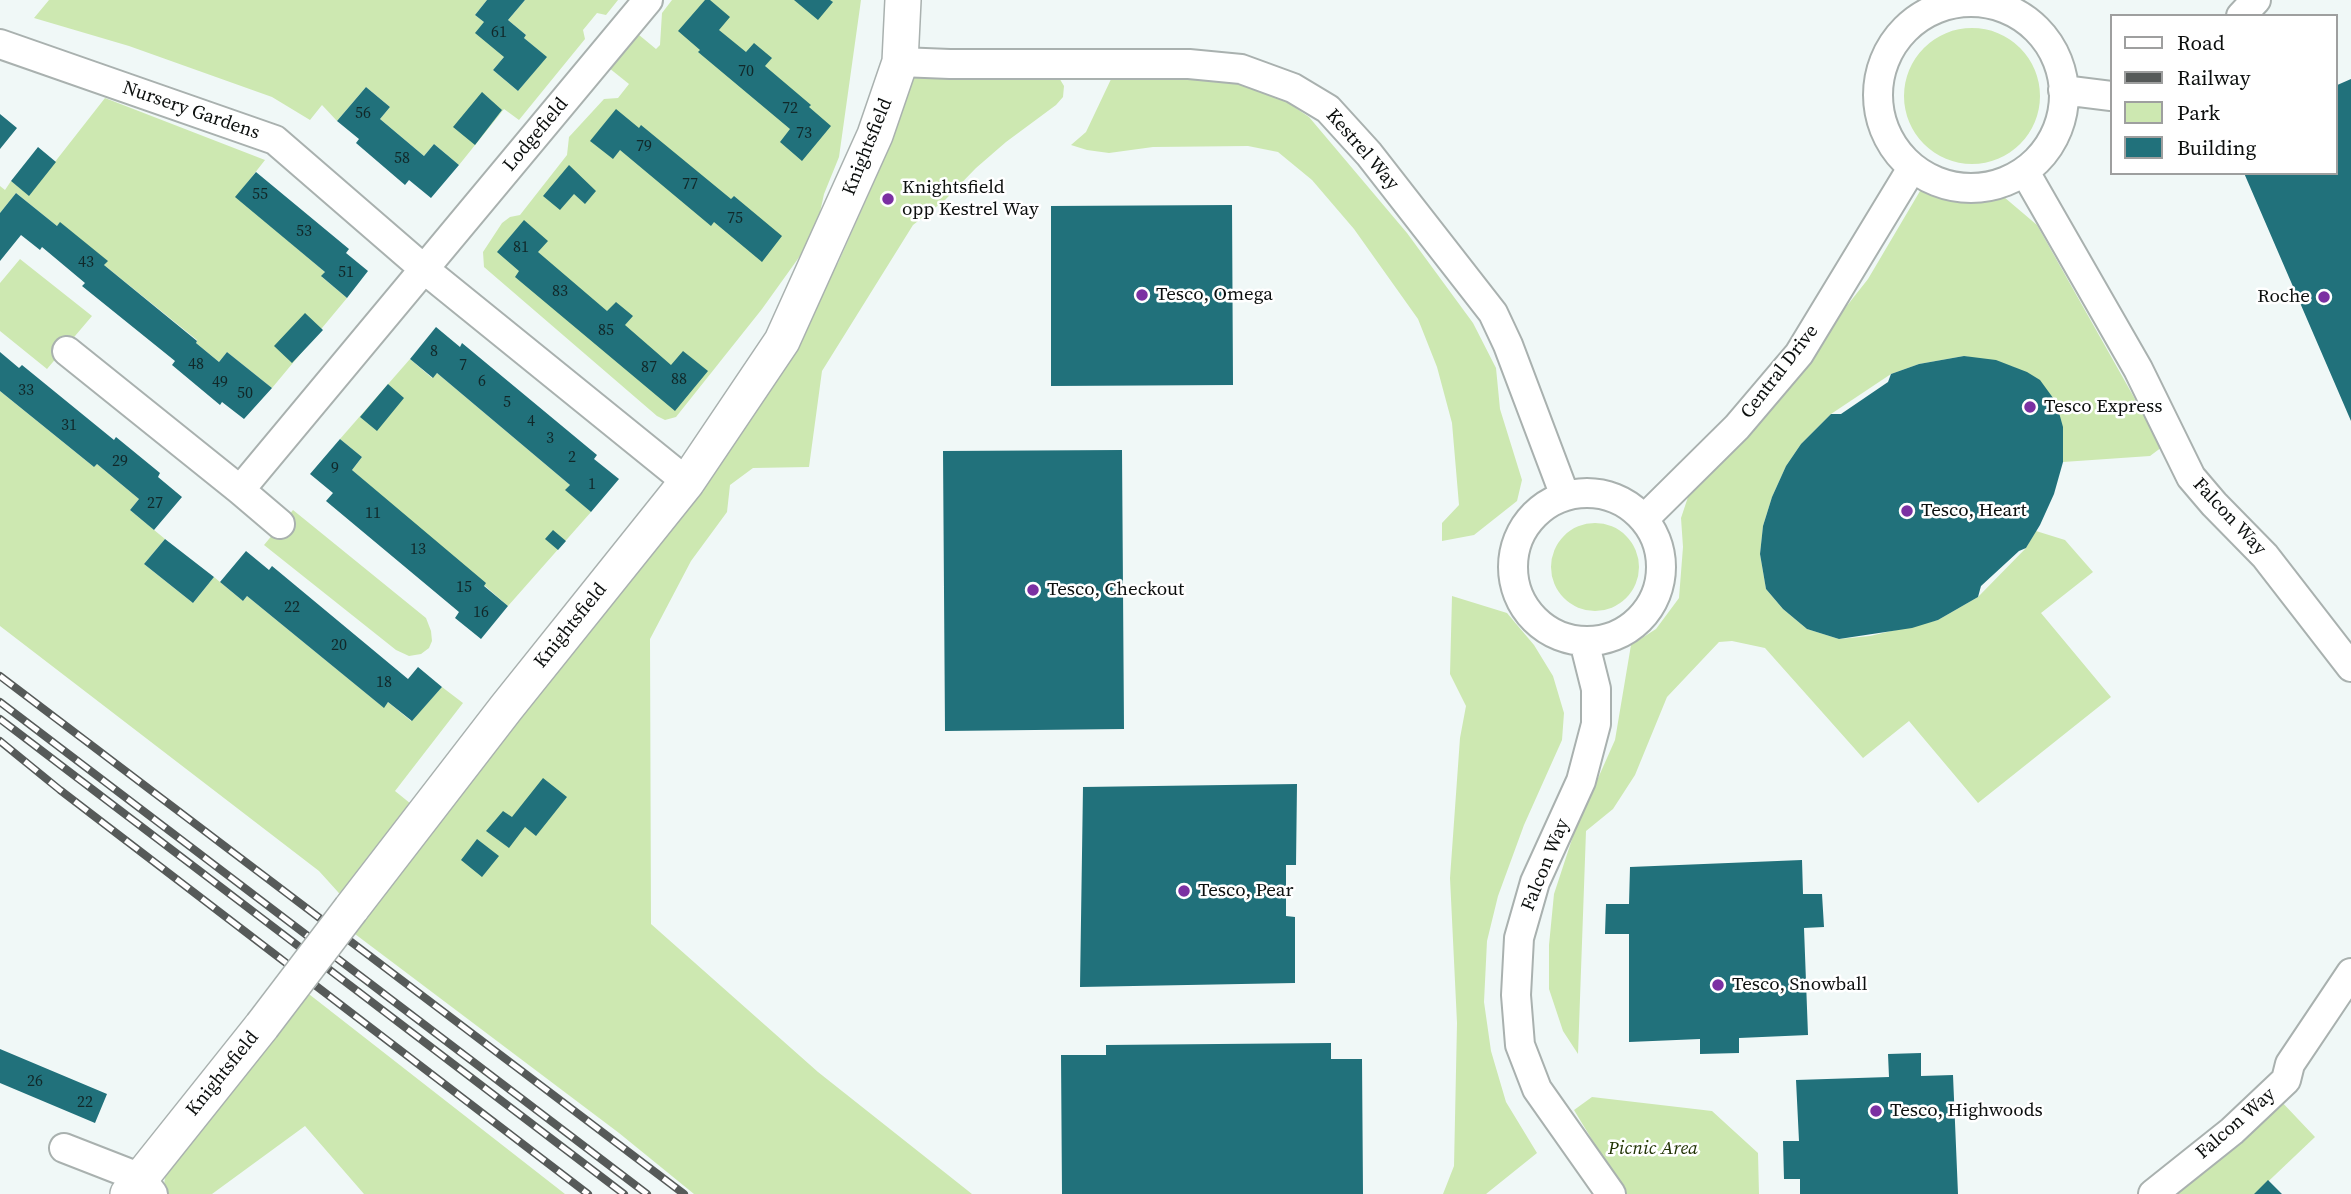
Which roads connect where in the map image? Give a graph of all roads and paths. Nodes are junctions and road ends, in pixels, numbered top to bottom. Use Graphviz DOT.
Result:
graph roads {
  1 [pos="648,0"];
  2 [pos="903,0"];
  3 [pos="2256,0"];
  4 [pos="1963,1"];
  5 [pos="2035,14"];
  6 [pos="2243,14"];
  7 [pos="0,44"];
  8 [pos="900,62"];
  9 [pos="2063,89"];
  10 [pos="2110,96"];
  11 [pos="1912,167"];
  12 [pos="2025,172"];
  13 [pos="424,269"];
  14 [pos="67,351"];
  15 [pos="688,482"];
  16 [pos="240,491"];
  17 [pos="1565,496"];
  18 [pos="1644,519"];
  19 [pos="280,524"];
  20 [pos="1584,641"];
  21 [pos="2351,667"];
  22 [pos="2351,973"];
  23 [pos="64,1149"];
  24 [pos="140,1189"];
  25 [pos="1611,1194"];
  26 [pos="2153,1194"];
  1 -- 13 [label="street, Lodgefield"];
  2 -- 8 [label="street, Knightsfield"];
  3 -- 6 [label="street"];
  4 -- 5 [label="street"];
  4 -- 11 [label="street"];
  5 -- 9 [label="street"];
  7 -- 13 [label="street, Nursery Gardens"];
  8 -- 15 [label="street, Knightsfield"];
  8 -- 17 [label="street, Kestrel Way"];
  9 -- 10 [label="street"];
  9 -- 12 [label="street"];
  11 -- 12 [label="street"];
  11 -- 18 [label="street, Central Drive"];
  12 -- 21 [label="street, Falcon Way"];
  13 -- 15 [label="street"];
  13 -- 16 [label="street, Lodgefield"];
  14 -- 16 [label="street"];
  15 -- 24 [label="street, Knightsfield, bridge"];
  16 -- 19 [label="street"];
  17 -- 18 [label="street"];
  17 -- 20 [label="street"];
  18 -- 20 [label="street"];
  20 -- 25 [label="street, Falcon Way"];
  22 -- 26 [label="street, Falcon Way"];
  23 -- 24 [label="street"];
}
